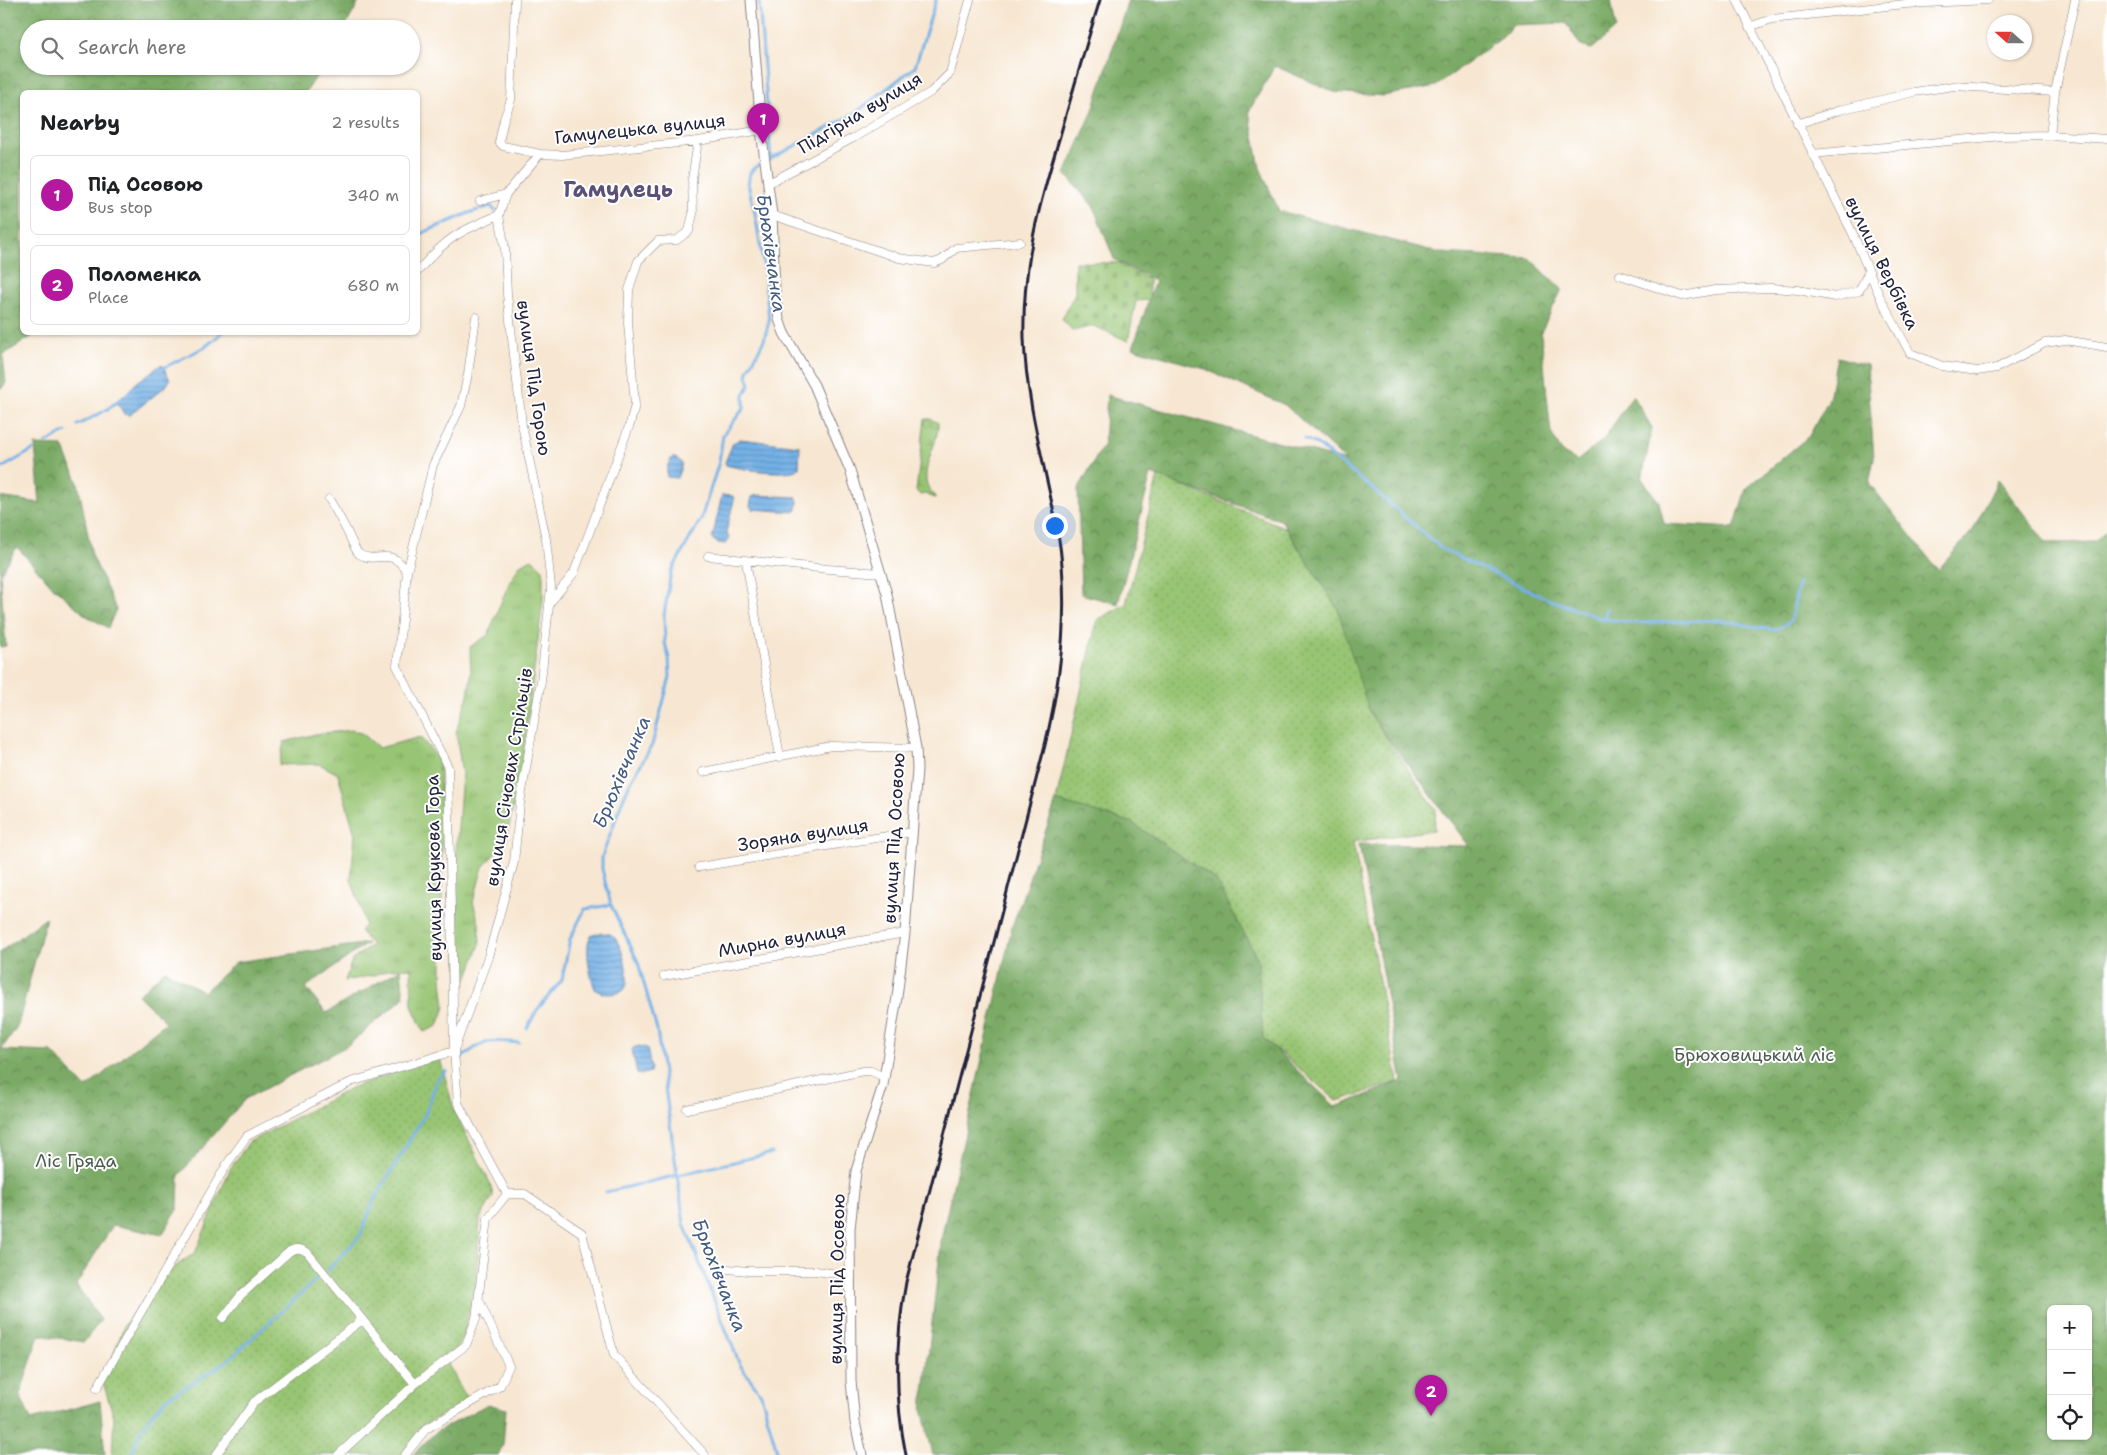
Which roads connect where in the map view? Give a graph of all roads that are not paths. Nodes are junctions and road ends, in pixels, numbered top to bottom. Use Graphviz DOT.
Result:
graph roads {
  1 [pos="515,0"];
  2 [pos="751,0"];
  3 [pos="970,0"];
  4 [pos="1737,0"];
  5 [pos="1988,0"];
  6 [pos="2075,0"];
  7 [pos="1750,26"];
  8 [pos="2055,92"];
  9 [pos="1797,124"];
  10 [pos="761,130"];
  11 [pos="2050,135"];
  12 [pos="2107,139"];
  13 [pos="698,141"];
  14 [pos="540,154"];
  15 [pos="1812,154"];
  16 [pos="769,183"];
  17 [pos="506,194"];
  18 [pos="480,200"];
  19 [pos="500,215"];
  20 [pos="772,215"];
  21 [pos="1020,242"];
  22 [pos="420,269"];
  23 [pos="1869,271"];
  24 [pos="1620,274"];
  25 [pos="476,317"];
  26 [pos="2107,347"];
  27 [pos="329,499"];
  28 [pos="708,556"];
  29 [pos="746,561"];
  30 [pos="408,572"];
  31 [pos="881,572"];
  32 [pos="549,604"];
  33 [pos="916,748"];
  34 [pos="780,757"];
  35 [pos="703,772"];
  36 [pos="912,832"];
  37 [pos="699,868"];
  38 [pos="905,933"];
  39 [pos="664,976"];
  40 [pos="454,1051"];
  41 [pos="884,1078"];
  42 [pos="687,1110"];
  43 [pos="506,1194"];
  44 [pos="718,1268"];
  45 [pos="850,1276"];
  46 [pos="478,1298"];
  47 [pos="223,1318"];
  48 [pos="362,1320"];
  49 [pos="415,1384"];
  50 [pos="97,1388"];
  51 [pos="216,1455"];
  52 [pos="338,1455"];
  53 [pos="405,1455"];
  54 [pos="705,1455"];
  55 [pos="862,1455"];
  1 -- 14 [label="street"];
  2 -- 10 [label="street"];
  3 -- 16 [label="street, Підгірна вулиця"];
  4 -- 7 [label="street, вулиця Вербівка"];
  5 -- 7 [label="street"];
  6 -- 8 [label="street"];
  7 -- 9 [label="street, вулиця Вербівка"];
  8 -- 9 [label="street"];
  8 -- 11 [label="street"];
  9 -- 15 [label="street, вулиця Вербівка"];
  10 -- 13 [label="street, Гамулецька вулиця"];
  10 -- 16 [label="street, вулиця Під Осовою"];
  11 -- 12 [label="street"];
  11 -- 15 [label="street"];
  13 -- 14 [label="street, Гамулецька вулиця"];
  13 -- 32 [label="street"];
  14 -- 17 [label="street, Гамулецька вулиця"];
  15 -- 23 [label="street, вулиця Вербівка"];
  16 -- 20 [label="street, вулиця Під Осовою"];
  17 -- 18 [label="street"];
  17 -- 19 [label="street"];
  19 -- 22 [label="street"];
  19 -- 32 [label="street, вулиця Під Горою"];
  20 -- 21 [label="street"];
  20 -- 31 [label="street, вулиця Під Осовою"];
  23 -- 24 [label="street"];
  23 -- 26 [label="street, вулиця Вербівка"];
  25 -- 30 [label="street, вулиця Крукова Гора"];
  27 -- 30 [label="street"];
  28 -- 29 [label="street"];
  29 -- 31 [label="street"];
  29 -- 34 [label="street"];
  30 -- 40 [label="street, вулиця Крукова Гора"];
  31 -- 33 [label="street, вулиця Під Осовою"];
  32 -- 40 [label="street, вулиця Січових Стрільців"];
  33 -- 34 [label="street"];
  33 -- 36 [label="street, вулиця Під Осовою"];
  34 -- 35 [label="street"];
  36 -- 37 [label="street, Зоряна вулиця"];
  36 -- 38 [label="street, вулиця Під Осовою"];
  38 -- 39 [label="street, Мирна вулиця"];
  38 -- 41 [label="street, вулиця Під Осовою"];
  40 -- 43 [label="street, вулиця Січових Стрільців"];
  40 -- 50 [label="street"];
  41 -- 42 [label="street"];
  41 -- 45 [label="street, вулиця Під Осовою"];
  43 -- 46 [label="street"];
  43 -- 54 [label="street"];
  44 -- 45 [label="street"];
  45 -- 55 [label="street, вулиця Під Осовою"];
  46 -- 49 [label="street"];
  46 -- 53 [label="street"];
  47 -- 48 [label="street"];
  48 -- 49 [label="street"];
  48 -- 51 [label="street"];
  49 -- 52 [label="street"];
}
